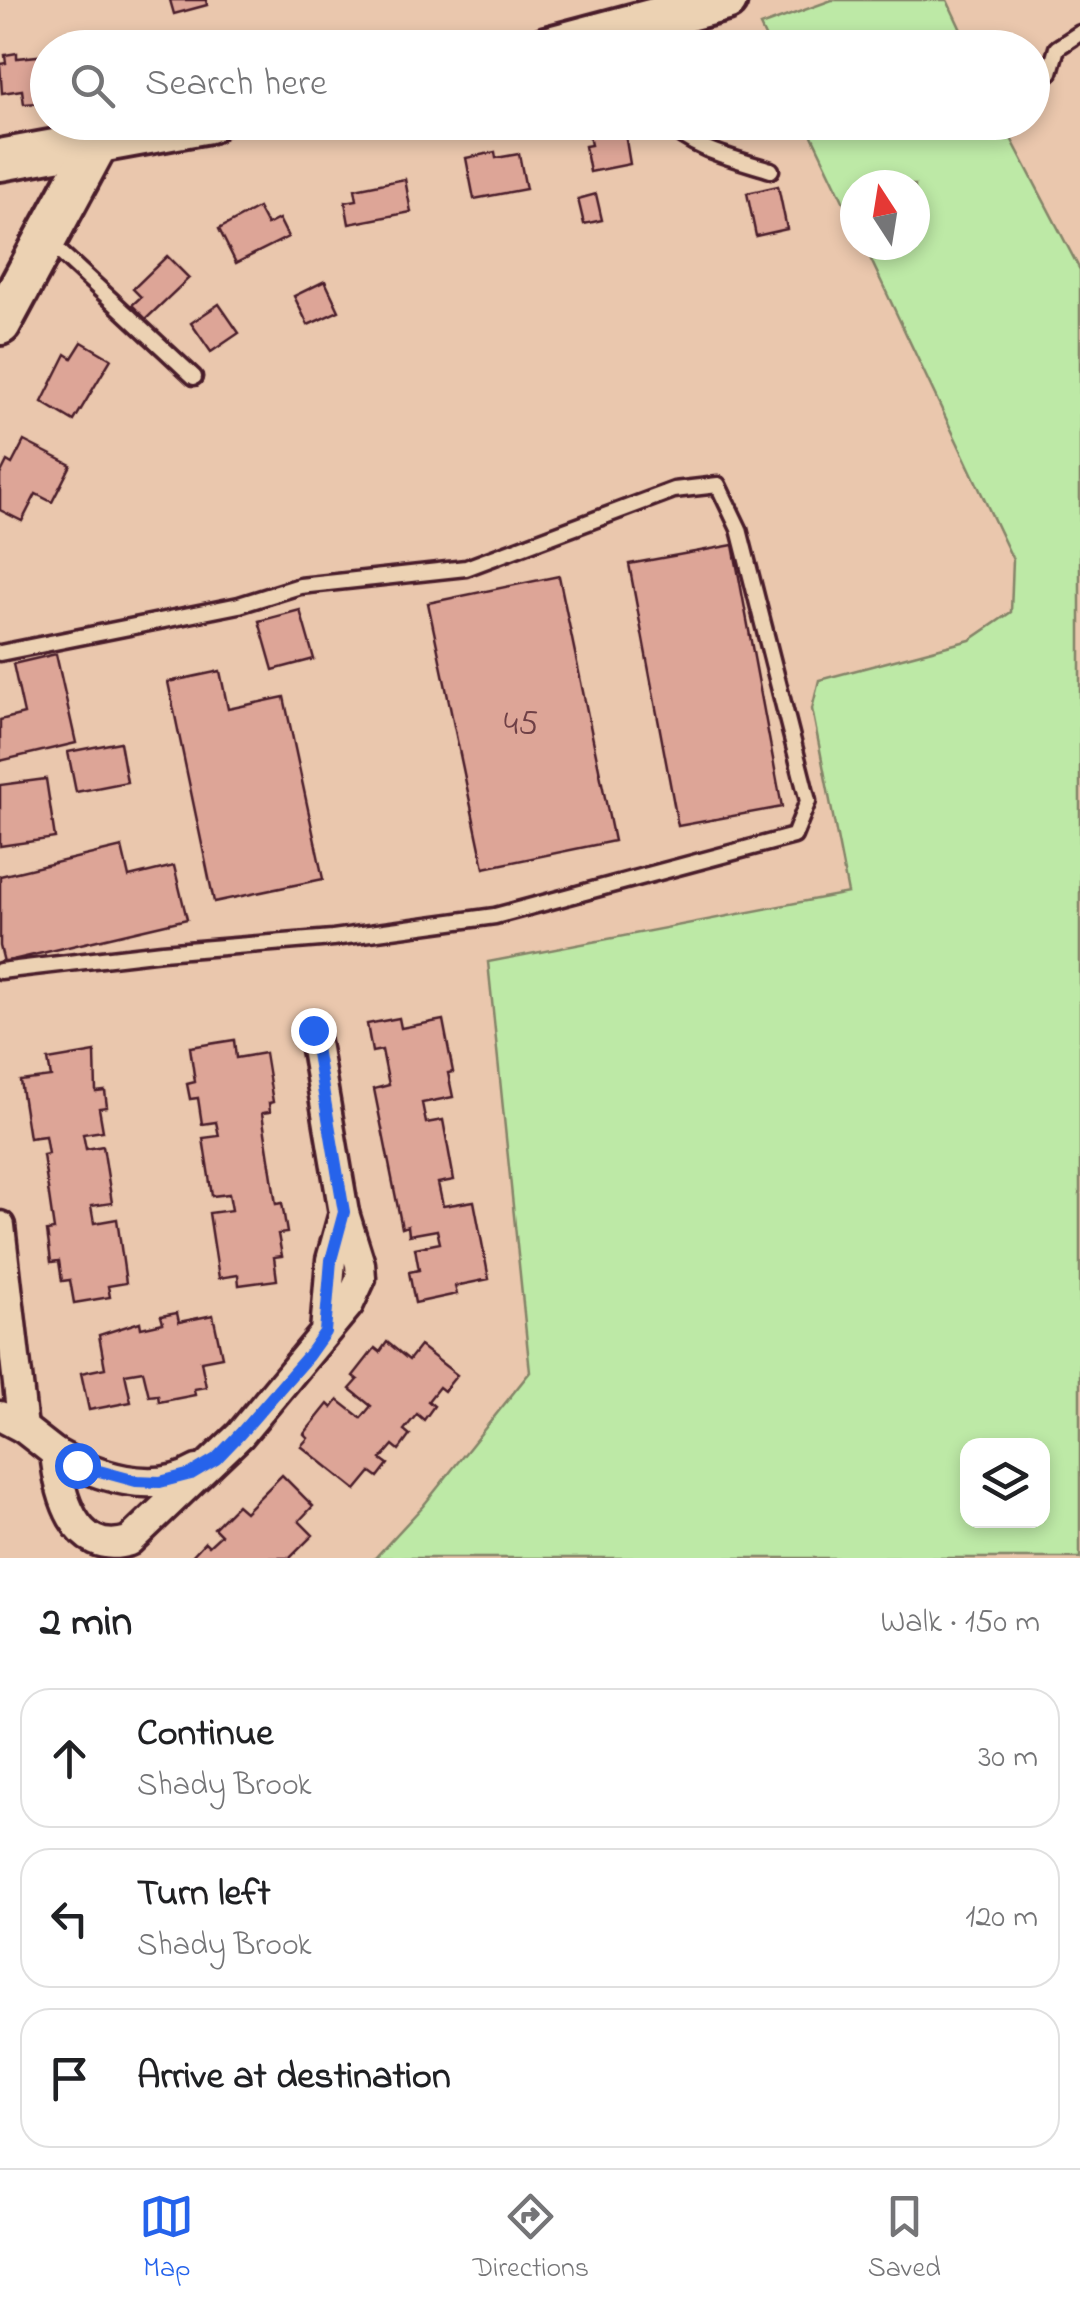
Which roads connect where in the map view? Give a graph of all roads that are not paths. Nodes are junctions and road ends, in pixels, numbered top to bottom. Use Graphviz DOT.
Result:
graph roads {
  1 [pos="726,0"];
  2 [pos="682,6"];
  3 [pos="636,30"];
  4 [pos="1080,33"];
  5 [pos="1050,72"];
  6 [pos="117,140"];
  7 [pos="685,140"];
  8 [pos="97,144"];
  9 [pos="0,160"];
  10 [pos="771,170"];
  11 [pos="46,239"];
  12 [pos="0,324"];
  13 [pos="194,376"];
  14 [pos="0,653"];
  15 [pos="0,971"];
  16 [pos="313,1030"];
  17 [pos="0,1226"];
  18 [pos="12,1422"];
  19 [pos="55,1452"];
  20 [pos="216,1459"];
  1 -- 2 [label="main road"];
  2 -- 3 [label="main road"];
  4 -- 5 [label="lane"];
  6 -- 8 [label="main road"];
  7 -- 10 [label="lane"];
  8 -- 9 [label="main road"];
  8 -- 11 [label="main road"];
  11 -- 12 [label="main road"];
  11 -- 13 [label="lane"];
  14 -- 15 [label="lane"];
  16 -- 20 [label="street"];
  17 -- 18 [label="street"];
  18 -- 19 [label="street"];
  19 -- 20 [label="street"];
  19 -- 20 [label="street"];
}
